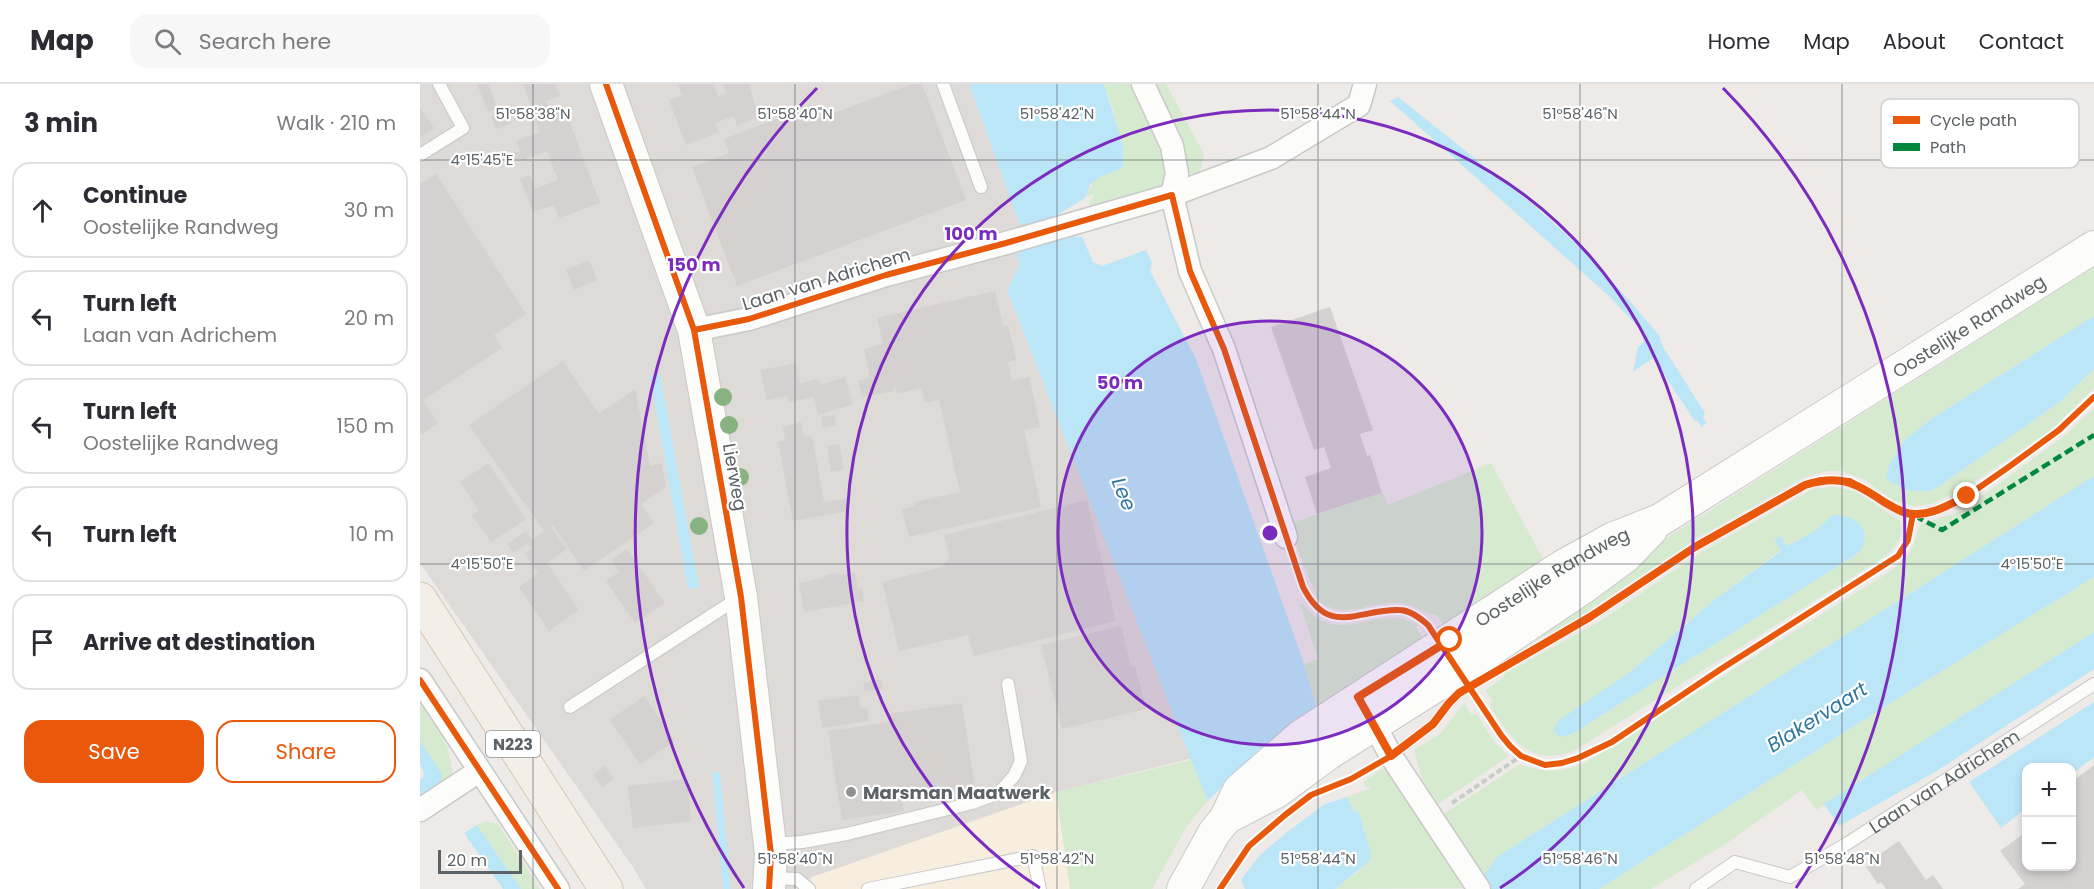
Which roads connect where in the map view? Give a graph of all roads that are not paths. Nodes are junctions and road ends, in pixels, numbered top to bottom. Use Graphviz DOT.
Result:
graph roads {
  1 [pos="439,84"];
  2 [pos="606,84"];
  3 [pos="943,84"];
  4 [pos="1143,84"];
  5 [pos="1365,84"];
  6 [pos="420,155"];
  7 [pos="981,187"];
  8 [pos="1172,195"];
  9 [pos="2094,247"];
  10 [pos="694,330"];
  11 [pos="1286,537"];
  12 [pos="741,597"];
  13 [pos="420,599"];
  14 [pos="1450,659"];
  15 [pos="420,680"];
  16 [pos="1008,684"];
  17 [pos="2094,684"];
  18 [pos="1358,697"];
  19 [pos="570,707"];
  20 [pos="1374,724"];
  21 [pos="479,771"];
  22 [pos="1270,779"];
  23 [pos="420,810"];
  24 [pos="769,844"];
  25 [pos="1473,880"];
  26 [pos="769,884"];
  27 [pos="558,889"];
  28 [pos="606,889"];
  29 [pos="809,889"];
  30 [pos="868,889"];
  31 [pos="1040,889"];
  32 [pos="1183,889"];
  33 [pos="1696,889"];
  1 -- 6 [label="lane"];
  2 -- 10 [label="main road, Lierweg"];
  3 -- 7 [label="lane"];
  4 -- 8 [label="street"];
  5 -- 8 [label="street, Laan van Adrichem"];
  8 -- 10 [label="street, Laan van Adrichem"];
  8 -- 11 [label="street"];
  9 -- 14 [label="main road, Oostelijke Randweg"];
  10 -- 12 [label="main road, Lierweg"];
  12 -- 19 [label="lane"];
  12 -- 24 [label="main road, Lierweg"];
  13 -- 28 [label="main road, N223"];
  14 -- 18 [label="main road, Oostelijke Randweg"];
  14 -- 20 [label="main road, Oostelijke Randweg"];
  15 -- 21 [label="street"];
  16 -- 24 [label="lane"];
  17 -- 33 [label="lane, Laan van Adrichem"];
  18 -- 20 [label="street"];
  18 -- 22 [label="main road, Oostelijke Randweg"];
  20 -- 22 [label="main road, Oostelijke Randweg"];
  20 -- 25 [label="street"];
  21 -- 23 [label="street"];
  21 -- 27 [label="street"];
  22 -- 32 [label="main road, Oostelijke Randweg"];
  24 -- 26 [label="main road, Lierweg"];
  26 -- 29 [label="lane"];
  30 -- 31 [label="lane"];
}
